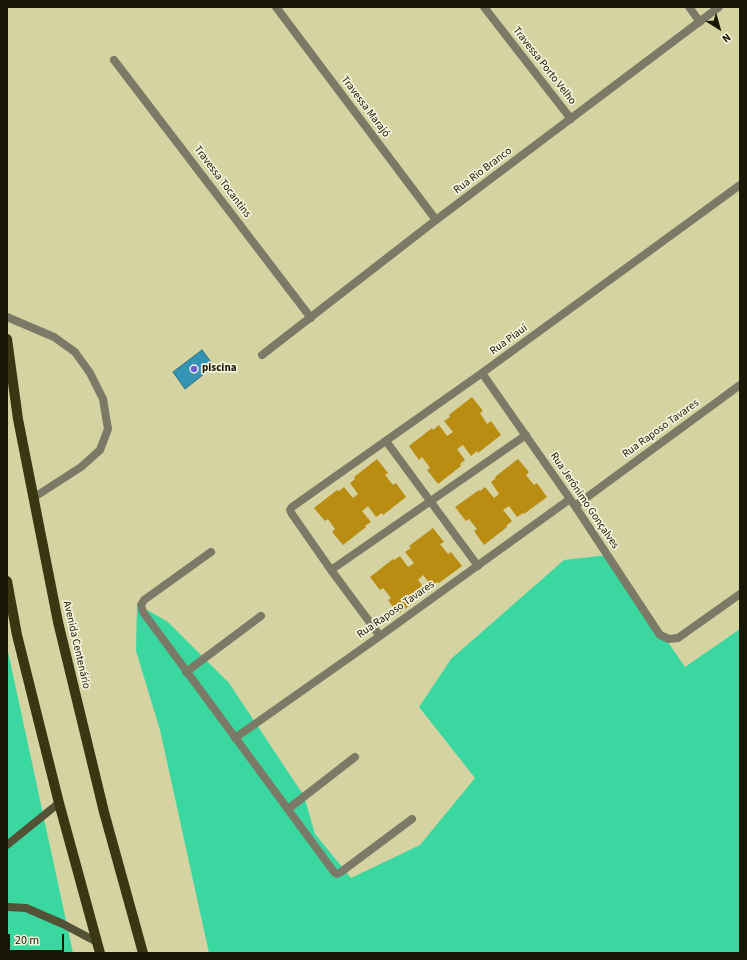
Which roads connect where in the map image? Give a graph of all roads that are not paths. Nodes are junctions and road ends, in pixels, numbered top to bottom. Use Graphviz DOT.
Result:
graph roads {
  1 [pos="276,7"];
  2 [pos="484,7"];
  3 [pos="688,7"];
  4 [pos="719,7"];
  5 [pos="700,22"];
  6 [pos="114,60"];
  7 [pos="571,118"];
  8 [pos="740,185"];
  9 [pos="436,220"];
  10 [pos="7,317"];
  11 [pos="311,318"];
  12 [pos="7,339"];
  13 [pos="262,354"];
  14 [pos="482,373"];
  15 [pos="740,385"];
  16 [pos="526,435"];
  17 [pos="386,441"];
  18 [pos="33,498"];
  19 [pos="431,501"];
  20 [pos="572,503"];
  21 [pos="211,552"];
  22 [pos="478,566"];
  23 [pos="331,570"];
  24 [pos="7,582"];
  25 [pos="740,594"];
  26 [pos="261,616"];
  27 [pos="380,636"];
  28 [pos="186,672"];
  29 [pos="235,738"];
  30 [pos="355,757"];
  31 [pos="59,803"];
  32 [pos="288,809"];
  33 [pos="412,819"];
  34 [pos="7,845"];
  35 [pos="7,907"];
  36 [pos="97,942"];
  37 [pos="100,953"];
  38 [pos="143,953"];
  1 -- 9 [label="street, Travessa Marajó"];
  2 -- 7 [label="street, Travessa Porto Velho"];
  3 -- 5 [label="street"];
  4 -- 5 [label="street, Rua Rio Branco"];
  5 -- 7 [label="street, Rua Rio Branco"];
  6 -- 11 [label="street, Travessa Tocantins"];
  7 -- 9 [label="street, Rua Rio Branco"];
  8 -- 14 [label="street, Rua Piauí"];
  9 -- 11 [label="street, Rua Rio Branco"];
  10 -- 18 [label="street"];
  11 -- 13 [label="street, Rua Rio Branco"];
  12 -- 18 [label="main road, Avenida Centenário"];
  14 -- 16 [label="street, Rua Jerônimo Gonçalves"];
  14 -- 17 [label="street, Rua Piauí"];
  15 -- 20 [label="street, Rua Raposo Tavares"];
  16 -- 19 [label="street"];
  16 -- 20 [label="street, Rua Jerônimo Gonçalves"];
  17 -- 19 [label="street"];
  17 -- 23 [label="street, Rua Piauí"];
  18 -- 38 [label="main road, Avenida Centenário"];
  19 -- 22 [label="street"];
  19 -- 23 [label="street"];
  20 -- 22 [label="street, Rua Raposo Tavares"];
  20 -- 25 [label="street, Rua Jerônimo Gonçalves"];
  21 -- 28 [label="street"];
  22 -- 27 [label="street, Rua Raposo Tavares"];
  23 -- 27 [label="street"];
  24 -- 31 [label="main road"];
  26 -- 28 [label="street"];
  27 -- 29 [label="street, Rua Raposo Tavares"];
  28 -- 29 [label="street"];
  29 -- 32 [label="street"];
  30 -- 32 [label="street"];
  31 -- 34 [label="main road"];
  31 -- 36 [label="main road"];
  32 -- 33 [label="street"];
  35 -- 36 [label="main road"];
  36 -- 37 [label="main road"];
}
